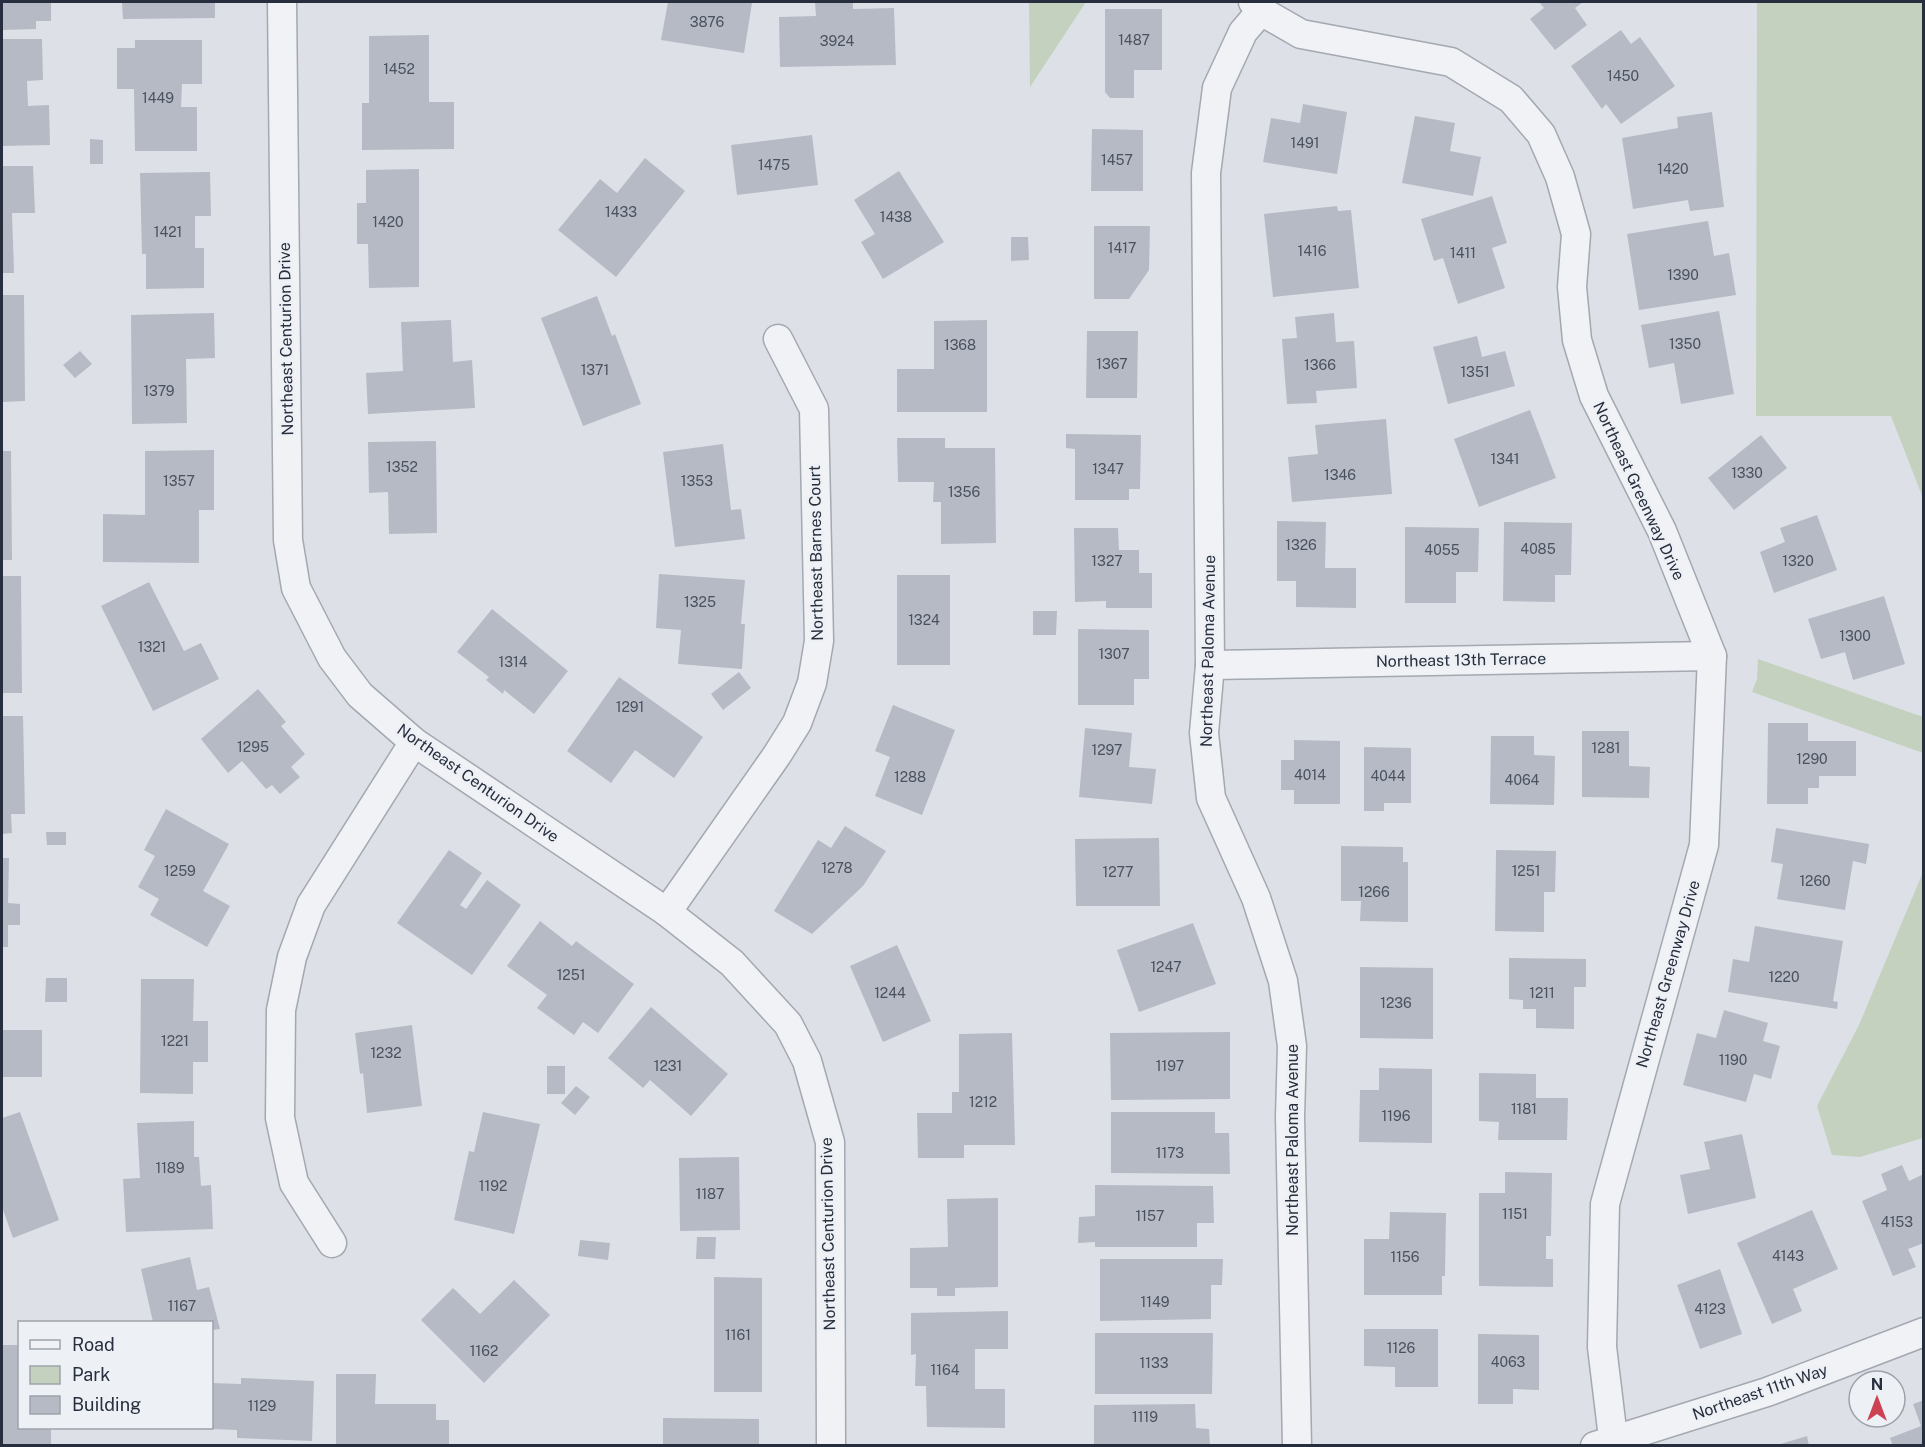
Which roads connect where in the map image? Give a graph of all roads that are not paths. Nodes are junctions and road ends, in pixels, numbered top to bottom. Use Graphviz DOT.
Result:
graph roads {
  1 [pos="282,2"];
  2 [pos="1257,6"];
  3 [pos="778,339"];
  4 [pos="1712,656"];
  5 [pos="1210,665"];
  6 [pos="414,742"];
  7 [pos="667,912"];
  8 [pos="332,1243"];
  9 [pos="1923,1332"];
  10 [pos="1607,1444"];
  11 [pos="831,1446"];
  12 [pos="1297,1446"];
  1 -- 6 [label="street, Northeast Centurion Drive"];
  2 -- 4 [label="street, Northeast Greenway Drive"];
  2 -- 5 [label="street, Northeast Paloma Avenue"];
  3 -- 7 [label="street, Northeast Barnes Court"];
  4 -- 5 [label="street, Northeast 13th Terrace"];
  4 -- 10 [label="street, Northeast Greenway Drive"];
  5 -- 12 [label="street, Northeast Paloma Avenue"];
  6 -- 7 [label="street, Northeast Centurion Drive"];
  6 -- 8 [label="street"];
  7 -- 11 [label="street, Northeast Centurion Drive"];
  9 -- 10 [label="street, Northeast 11th Way"];
}
